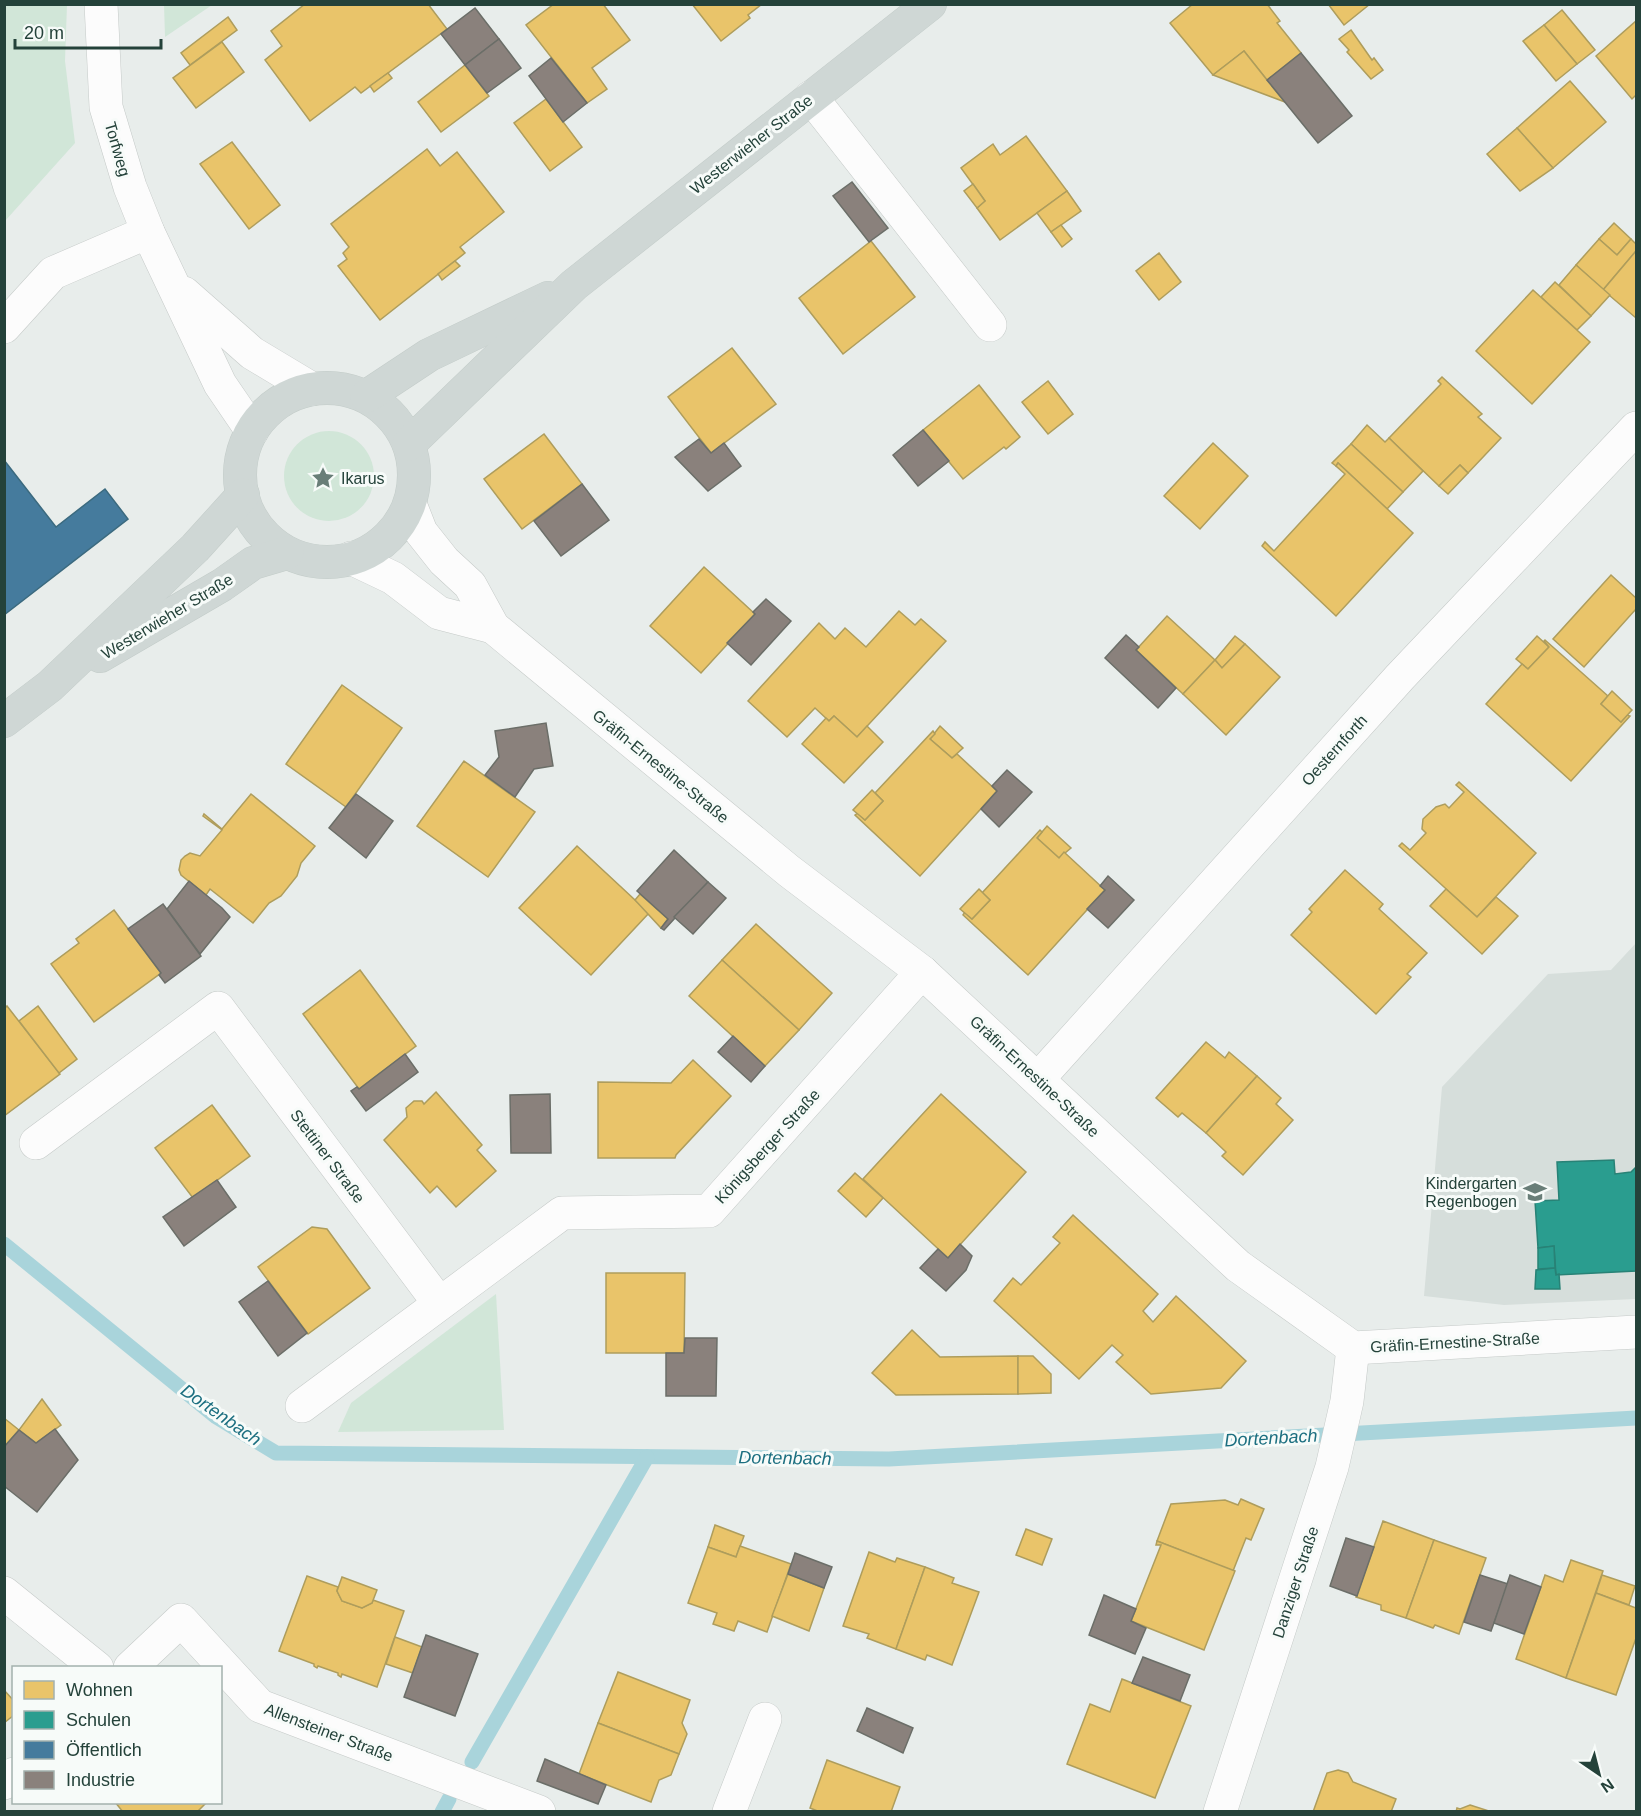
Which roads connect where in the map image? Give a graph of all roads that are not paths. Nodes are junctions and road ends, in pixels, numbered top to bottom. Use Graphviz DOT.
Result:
graph roads {
  1 [pos="101,4"];
  2 [pos="930,4"];
  3 [pos="811,97"];
  4 [pos="148,232"];
  5 [pos="173,284"];
  6 [pos="574,285"];
  7 [pos="990,325"];
  8 [pos="4,327"];
  9 [pos="312,388"];
  10 [pos="367,396"];
  11 [pos="1636,428"];
  12 [pos="252,431"];
  13 [pos="409,444"];
  14 [pos="243,495"];
  15 [pos="410,504"];
  16 [pos="287,553"];
  17 [pos="351,558"];
  18 [pos="493,627"];
  19 [pos="50,686"];
  20 [pos="4,721"];
  21 [pos="922,972"];
  22 [pos="1038,1079"];
  23 [pos="36,1143"];
  24 [pos="439,1303"];
  25 [pos="1636,1332"];
  26 [pos="1353,1348"];
  27 [pos="302,1406"];
  28 [pos="4,1593"];
  29 [pos="95,1666"];
  30 [pos="132,1666"];
  31 [pos="765,1719"];
  32 [pos="539,1812"];
  33 [pos="729,1812"];
  34 [pos="1220,1812"];
  1 -- 4 [label="street, Torfweg"];
  2 -- 3 [label="main road, Westerwieher Straße"];
  3 -- 6 [label="main road, Westerwieher Straße"];
  3 -- 7 [label="street"];
  4 -- 5 [label="street, Torfweg"];
  4 -- 8 [label="street"];
  5 -- 9 [label="street, Torfweg"];
  5 -- 12 [label="street, Torfweg"];
  6 -- 10 [label="main road, Westerwieher Straße"];
  6 -- 13 [label="main road, Westerwieher Straße"];
  9 -- 10 [label="main road"];
  9 -- 12 [label="main road"];
  10 -- 13 [label="main road"];
  11 -- 22 [label="street, Oesternforth"];
  12 -- 14 [label="main road"];
  13 -- 15 [label="main road"];
  14 -- 16 [label="main road"];
  14 -- 19 [label="main road, Westerwieher Straße"];
  15 -- 17 [label="main road"];
  15 -- 18 [label="street, Gräfin-Ernestine-Straße"];
  16 -- 17 [label="main road"];
  16 -- 19 [label="main road, Westerwieher Straße"];
  17 -- 18 [label="street, Gräfin-Ernestine-Straße"];
  18 -- 21 [label="street, Gräfin-Ernestine-Straße"];
  19 -- 20 [label="main road, Westerwieher Straße"];
  21 -- 22 [label="street, Gräfin-Ernestine-Straße"];
  21 -- 24 [label="street, Königsberger Straße"];
  22 -- 26 [label="street, Gräfin-Ernestine-Straße"];
  23 -- 24 [label="street, Stettiner Straße"];
  24 -- 27 [label="street, Königsberger Straße"];
  25 -- 26 [label="street, Gräfin-Ernestine-Straße"];
  26 -- 34 [label="street, Danziger Straße"];
  28 -- 29 [label="street"];
  30 -- 32 [label="street, Allensteiner Straße"];
  31 -- 33 [label="street"];
}
